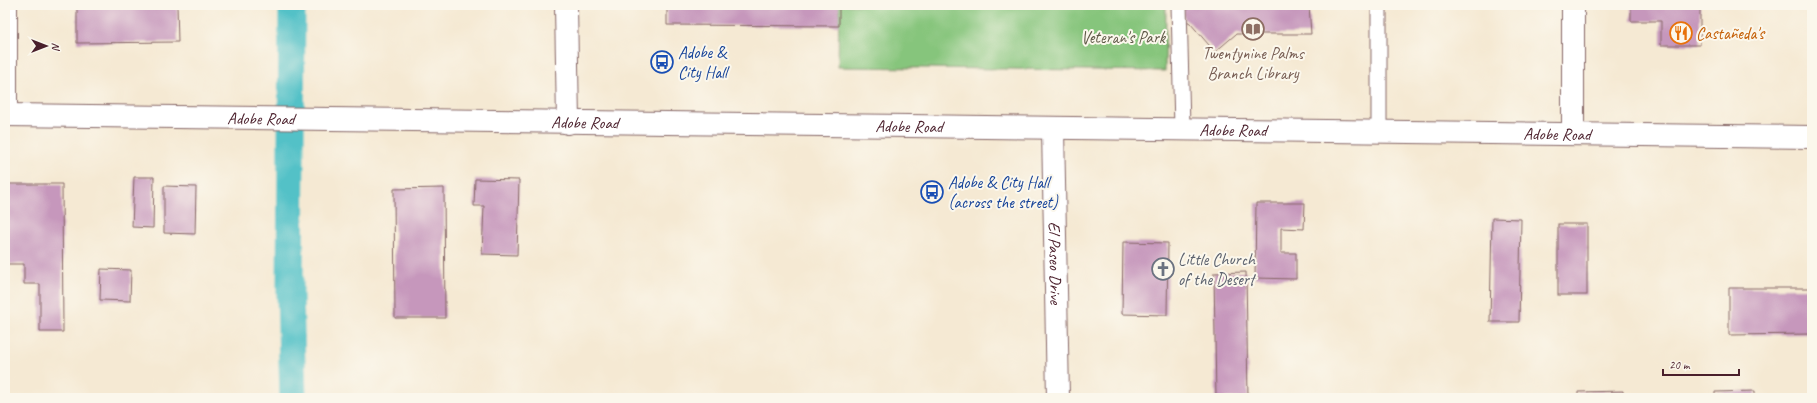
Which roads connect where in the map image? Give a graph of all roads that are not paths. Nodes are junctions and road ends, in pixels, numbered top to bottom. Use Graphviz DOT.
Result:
graph roads {
  1 [pos="6,5"];
  2 [pos="566,5"];
  3 [pos="1179,5"];
  4 [pos="1379,5"];
  5 [pos="1573,5"];
  6 [pos="6,115"];
  7 [pos="568,123"];
  8 [pos="1053,128"];
  9 [pos="1182,128"];
  10 [pos="1379,131"];
  11 [pos="1572,134"];
  12 [pos="1812,137"];
  13 [pos="1058,398"];
  1 -- 6 [label="main road"];
  2 -- 7 [label="main road"];
  3 -- 9 [label="lane"];
  4 -- 10 [label="lane"];
  5 -- 11 [label="main road"];
  6 -- 7 [label="main road, Adobe Road"];
  7 -- 8 [label="main road, Adobe Road"];
  8 -- 9 [label="main road, Adobe Road"];
  8 -- 13 [label="main road, El Paseo Drive"];
  9 -- 10 [label="main road, Adobe Road"];
  10 -- 11 [label="main road, Adobe Road"];
  11 -- 12 [label="main road, Adobe Road"];
}
